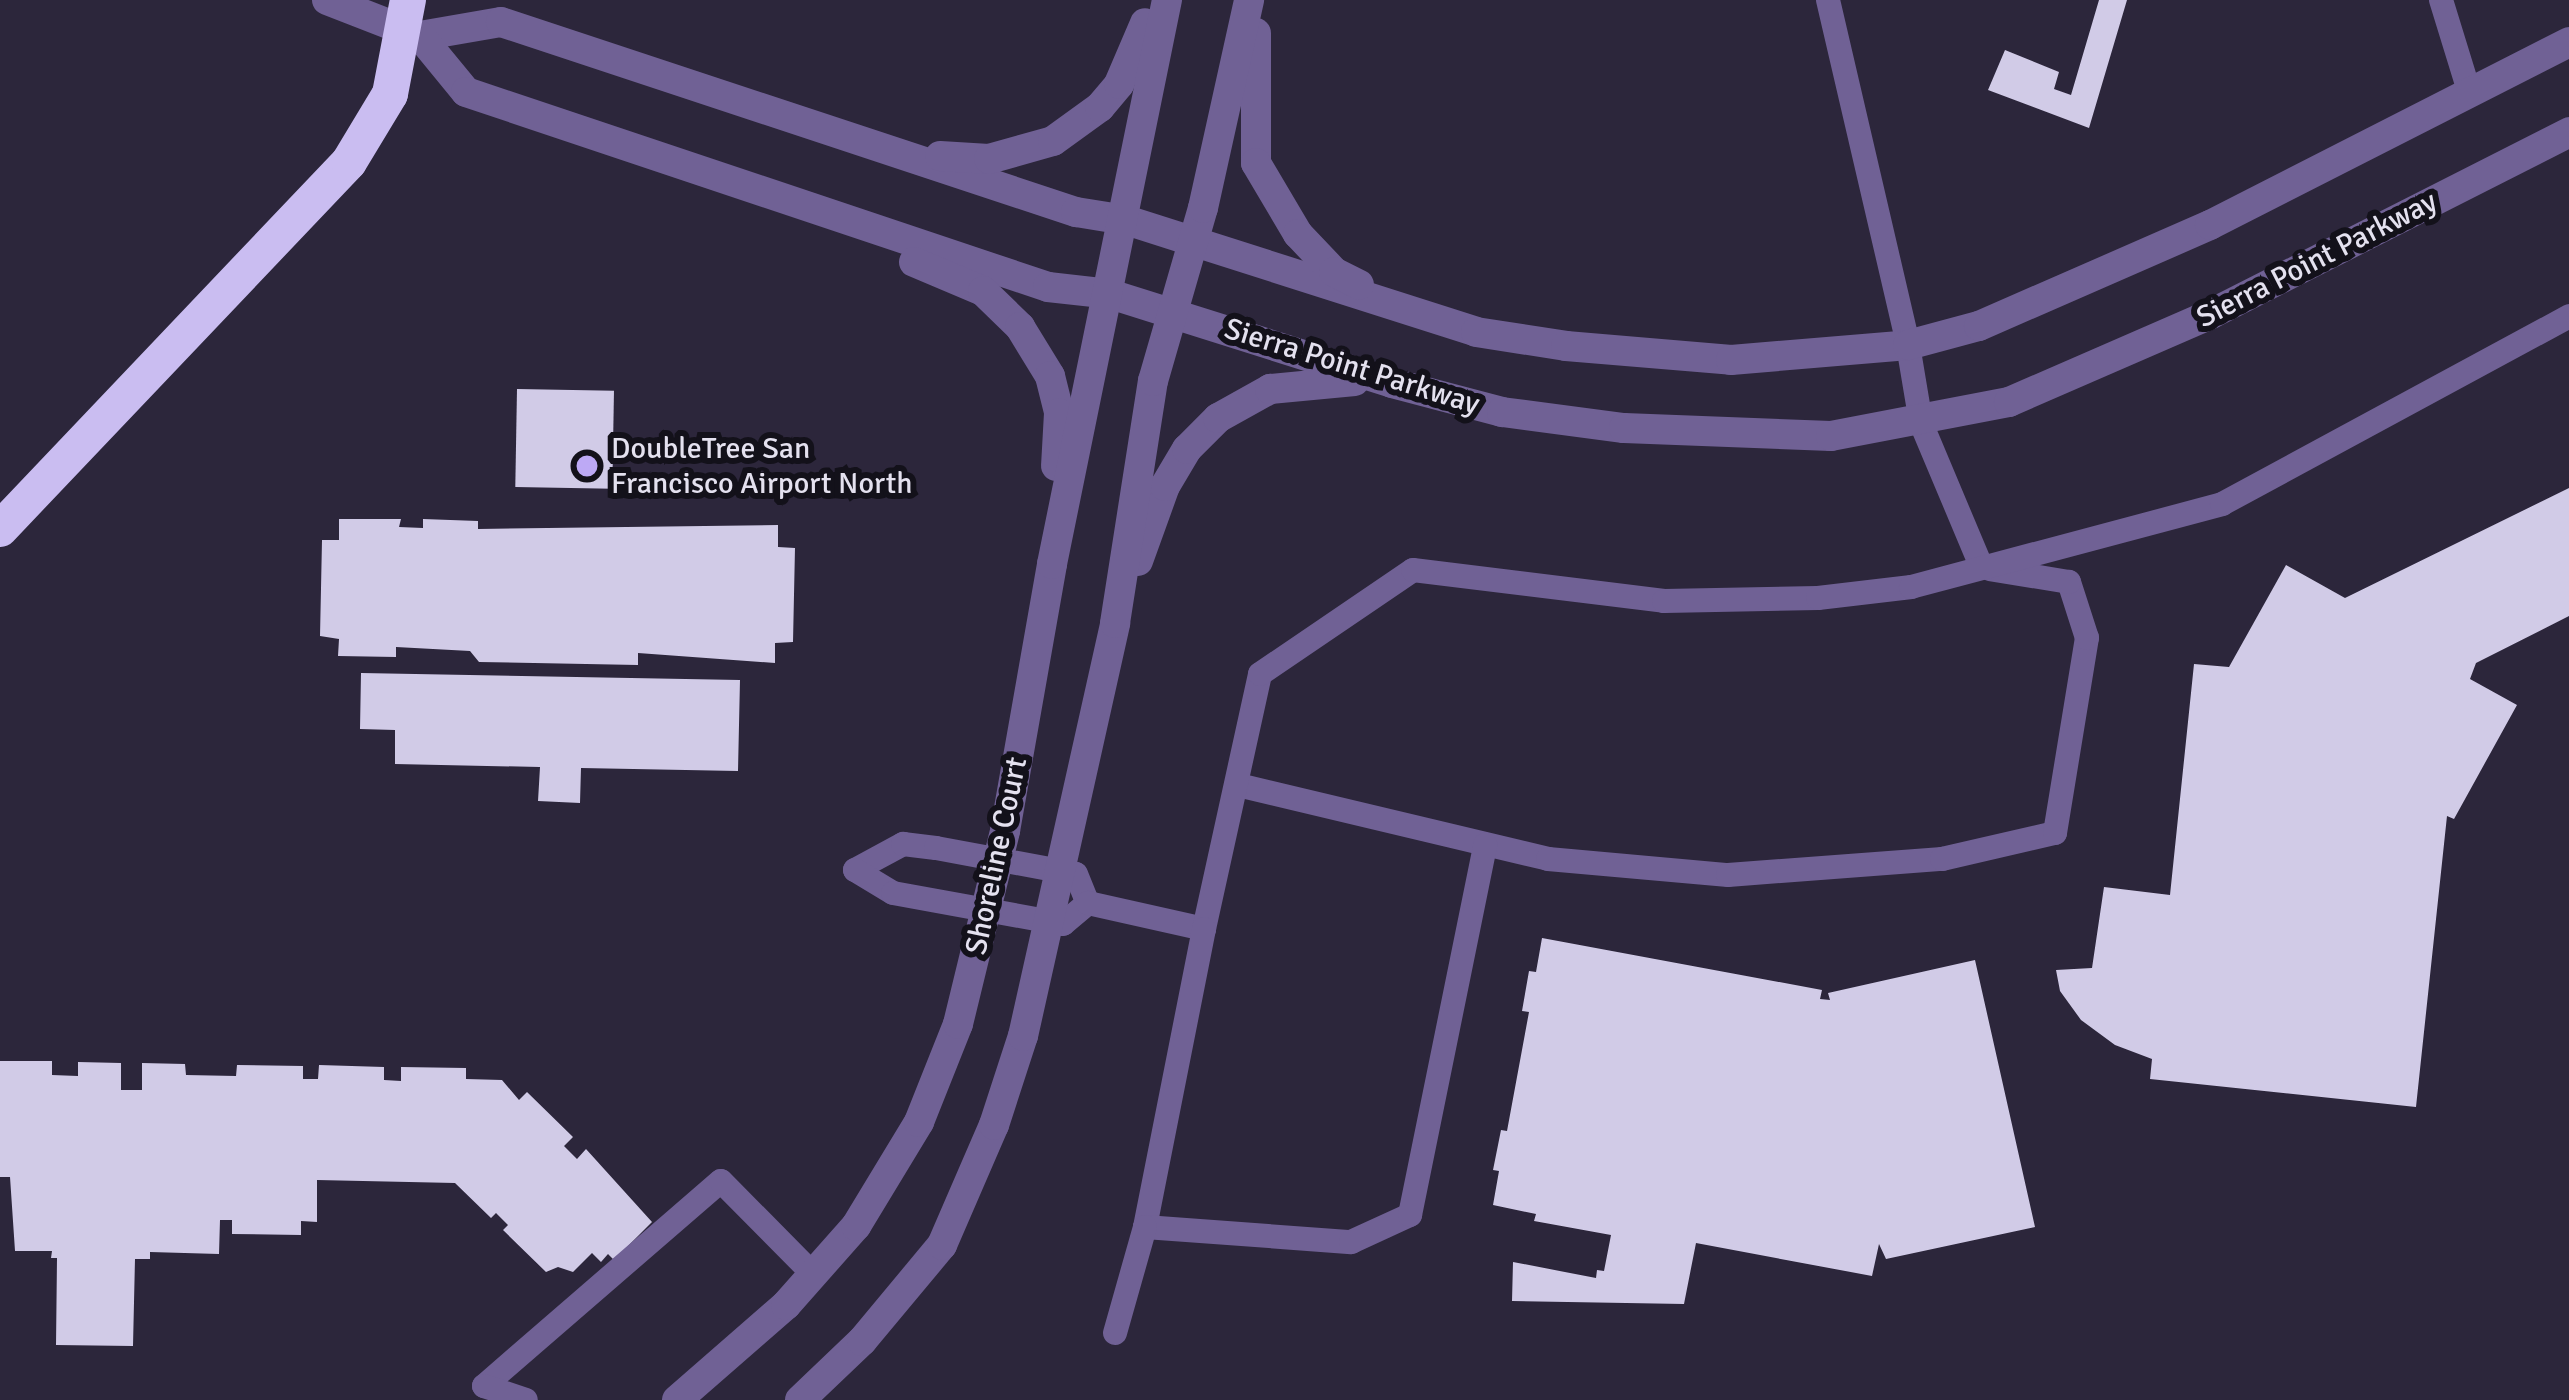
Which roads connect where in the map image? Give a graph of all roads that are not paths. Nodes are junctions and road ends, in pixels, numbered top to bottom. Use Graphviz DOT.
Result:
graph roads {
  1 [pos="327,0"];
  2 [pos="1152,0"];
  3 [pos="1167,0"];
  4 [pos="1253,0"];
  5 [pos="1828,0"];
  6 [pos="2440,0"];
  7 [pos="410,22"];
  8 [pos="2569,42"];
  9 [pos="2470,91"];
  10 [pos="2569,132"];
  11 [pos="899,154"];
  12 [pos="745,187"];
  13 [pos="1126,220"];
  14 [pos="1193,244"];
  15 [pos="1110,294"];
  16 [pos="1170,314"];
  17 [pos="2569,316"];
  18 [pos="1476,332"];
  19 [pos="1908,345"];
  20 [pos="1392,383"];
  21 [pos="1921,423"];
  22 [pos="0,529"];
  23 [pos="1052,564"];
  24 [pos="1982,568"];
  25 [pos="1115,623"];
  26 [pos="1238,784"];
  27 [pos="1485,844"];
  28 [pos="998,857"];
  29 [pos="1063,870"];
  30 [pos="1088,903"];
  31 [pos="986,911"];
  32 [pos="1052,922"];
  33 [pos="1204,929"];
  34 [pos="1144,1227"];
  35 [pos="814,1275"];
  36 [pos="1115,1333"];
  37 [pos="484,1393"];
  38 [pos="526,1400"];
  39 [pos="677,1400"];
  40 [pos="800,1400"];
  1 -- 7 [label="street, Sierra Point Parkway"];
  2 -- 11 [label="street"];
  3 -- 13 [label="street, Shoreline Court"];
  4 -- 14 [label="street"];
  4 -- 18 [label="street"];
  5 -- 19 [label="lane"];
  6 -- 9 [label="lane"];
  7 -- 11 [label="street"];
  7 -- 12 [label="street, Sierra Point Parkway"];
  7 -- 22 [label="highway"];
  8 -- 9 [label="street"];
  9 -- 19 [label="street"];
  10 -- 21 [label="street, Sierra Point Parkway"];
  11 -- 13 [label="street"];
  12 -- 15 [label="street, Sierra Point Parkway"];
  12 -- 23 [label="street"];
  13 -- 14 [label="street"];
  13 -- 15 [label="street, Shoreline Court"];
  14 -- 16 [label="street"];
  14 -- 18 [label="street"];
  15 -- 16 [label="street, Sierra Point Parkway"];
  15 -- 23 [label="street, Shoreline Court"];
  16 -- 20 [label="street, Sierra Point Parkway"];
  16 -- 25 [label="street"];
  17 -- 24 [label="lane"];
  18 -- 19 [label="street"];
  19 -- 21 [label="lane"];
  20 -- 21 [label="street, Sierra Point Parkway"];
  20 -- 25 [label="street"];
  21 -- 24 [label="lane"];
  23 -- 28 [label="street, Shoreline Court"];
  24 -- 26 [label="lane"];
  24 -- 27 [label="lane"];
  25 -- 29 [label="street"];
  26 -- 27 [label="lane"];
  26 -- 33 [label="lane"];
  27 -- 34 [label="lane"];
  28 -- 29 [label="lane"];
  28 -- 31 [label="street, Shoreline Court"];
  28 -- 31 [label="lane"];
  29 -- 30 [label="lane"];
  29 -- 32 [label="street"];
  30 -- 32 [label="lane"];
  30 -- 33 [label="lane"];
  31 -- 32 [label="lane"];
  31 -- 35 [label="street, Shoreline Court"];
  32 -- 40 [label="street"];
  33 -- 34 [label="lane"];
  34 -- 36 [label="lane"];
  35 -- 37 [label="lane"];
  35 -- 39 [label="street, Shoreline Court"];
  37 -- 38 [label="lane"];
}
